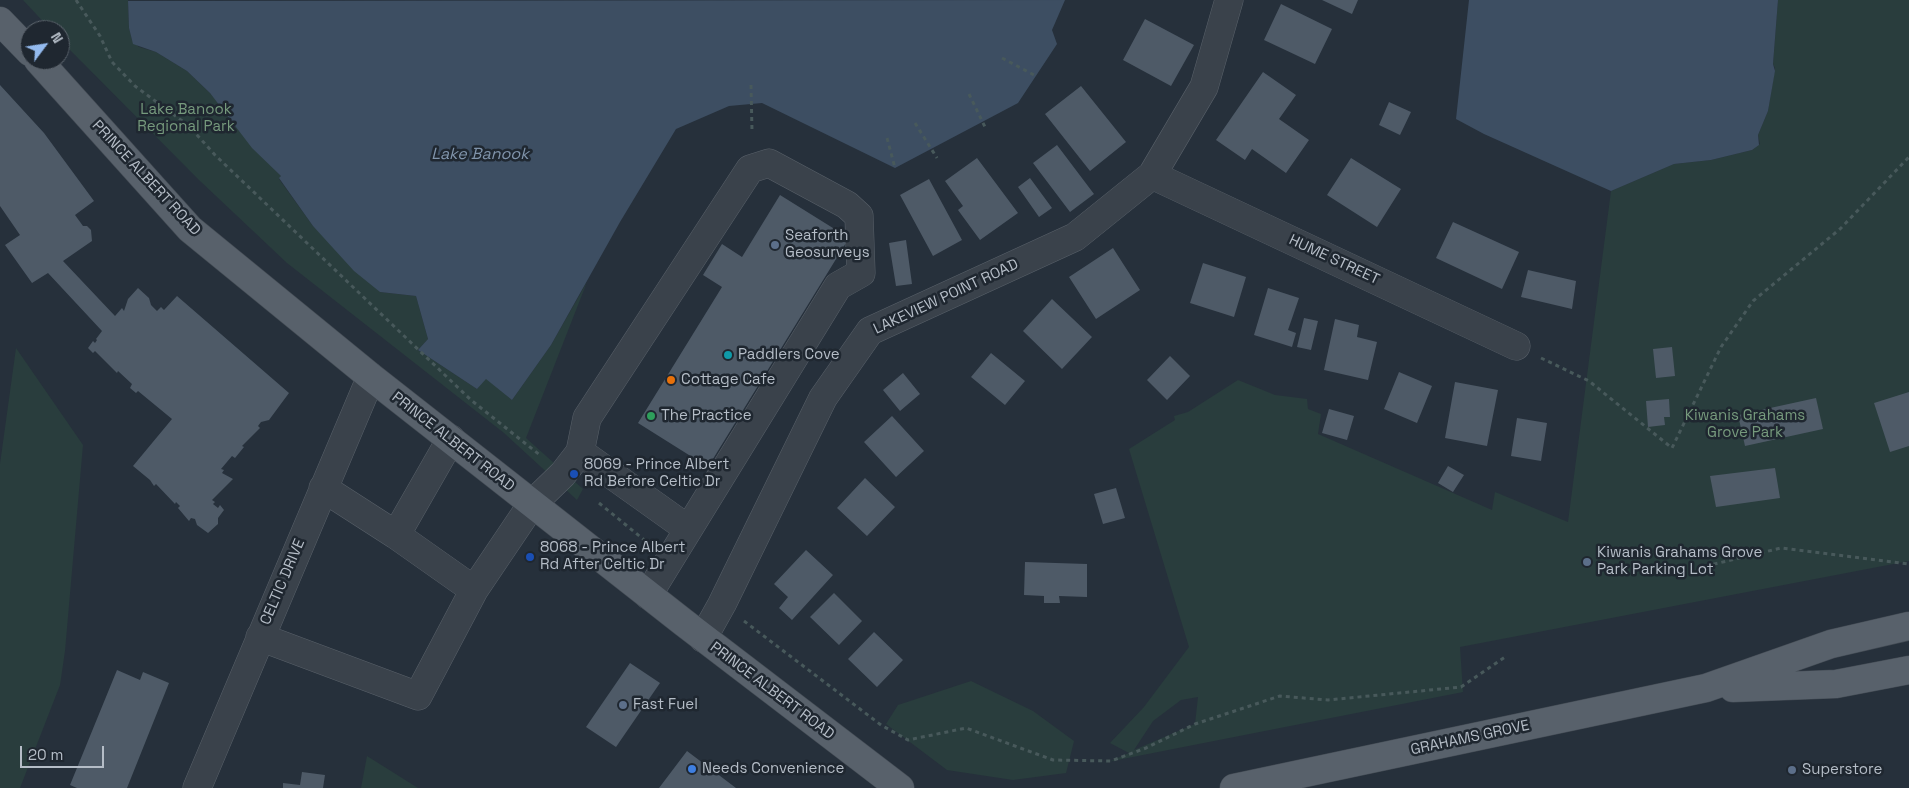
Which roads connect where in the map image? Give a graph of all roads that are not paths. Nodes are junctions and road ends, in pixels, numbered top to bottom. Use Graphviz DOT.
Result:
graph roads {
  1 [pos="1229,0"];
  2 [pos="0,21"];
  3 [pos="20,42"];
  4 [pos="47,70"];
  5 [pos="1152,175"];
  6 [pos="1516,346"];
  7 [pos="371,377"];
  8 [pos="451,440"];
  9 [pos="580,452"];
  10 [pos="323,488"];
  11 [pos="532,504"];
  12 [pos="688,529"];
  13 [pos="396,535"];
  14 [pos="474,590"];
  15 [pos="648,595"];
  16 [pos="1909,626"];
  17 [pos="260,637"];
  18 [pos="703,638"];
  19 [pos="1904,672"];
  20 [pos="1706,688"];
  21 [pos="885,783"];
  22 [pos="197,788"];
  23 [pos="1234,788"];
  1 -- 5 [label="street, LAKEVIEW POINT ROAD"];
  2 -- 3 [label="main road"];
  4 -- 7 [label="main road, PRINCE ALBERT ROAD"];
  5 -- 6 [label="street, HUME STREET"];
  5 -- 18 [label="street, LAKEVIEW POINT ROAD"];
  7 -- 8 [label="main road, PRINCE ALBERT ROAD"];
  7 -- 10 [label="street, CELTIC DRIVE"];
  8 -- 11 [label="main road, PRINCE ALBERT ROAD"];
  8 -- 13 [label="street"];
  9 -- 11 [label="street"];
  9 -- 12 [label="street"];
  9 -- 12 [label="street"];
  10 -- 13 [label="street"];
  10 -- 17 [label="street, CELTIC DRIVE"];
  11 -- 14 [label="street"];
  11 -- 15 [label="main road, PRINCE ALBERT ROAD"];
  12 -- 15 [label="street"];
  13 -- 14 [label="street"];
  14 -- 17 [label="street"];
  15 -- 18 [label="main road, PRINCE ALBERT ROAD"];
  16 -- 20 [label="main road, GRAHAMS GROVE"];
  17 -- 22 [label="street, CELTIC DRIVE"];
  18 -- 21 [label="main road, PRINCE ALBERT ROAD"];
  19 -- 20 [label="main road, GRAHAMS GROVE"];
  20 -- 23 [label="main road, GRAHAMS GROVE"];
}
